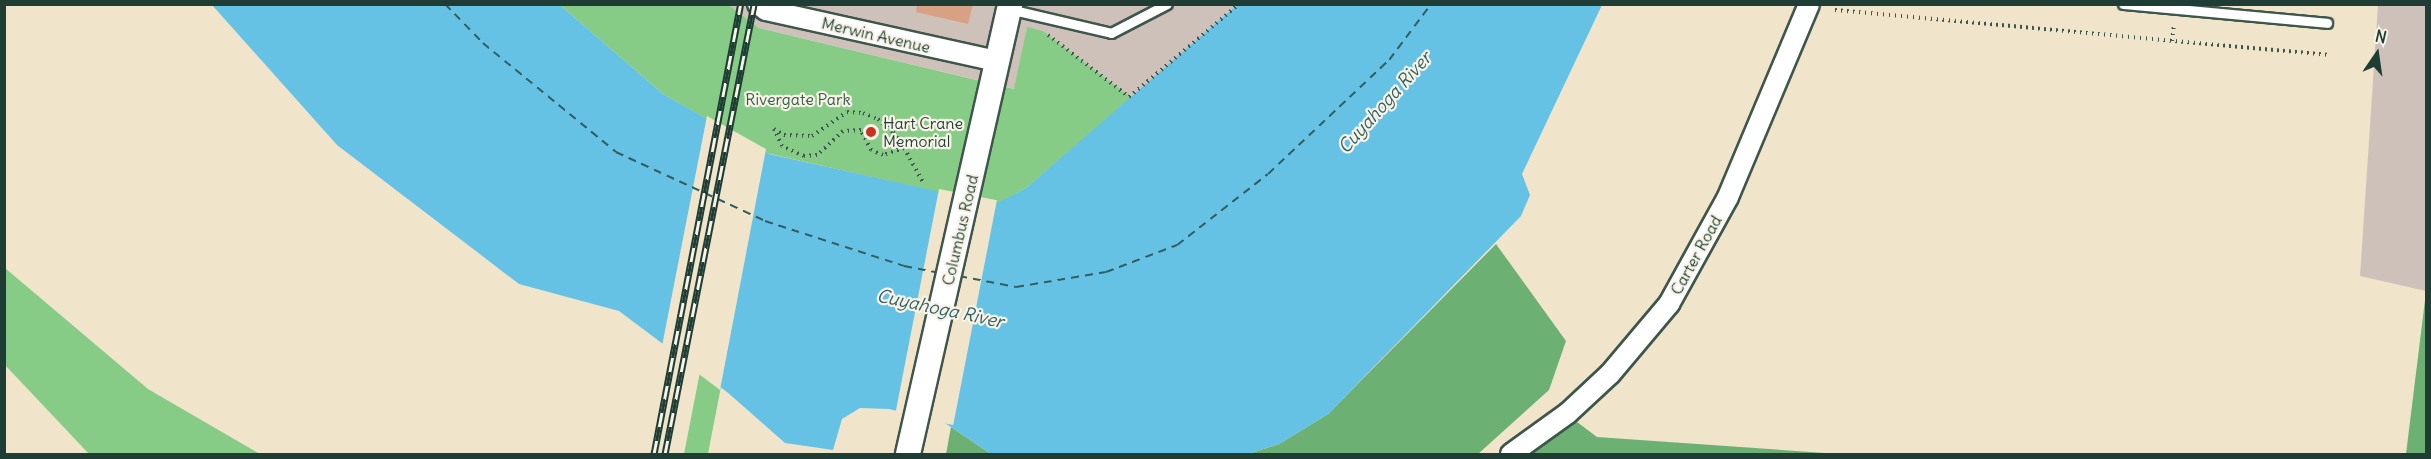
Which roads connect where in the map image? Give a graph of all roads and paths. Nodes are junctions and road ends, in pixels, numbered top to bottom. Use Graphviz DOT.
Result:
graph roads {
  1 [pos="759,4"];
  2 [pos="1167,4"];
  3 [pos="1239,4"];
  4 [pos="1809,4"];
  5 [pos="2122,4"];
  6 [pos="2146,6"];
  7 [pos="1009,7"];
  8 [pos="1835,10"];
  9 [pos="2327,23"];
  10 [pos="1043,31"];
  11 [pos="2330,56"];
  12 [pos="996,61"];
  13 [pos="904,148"];
  14 [pos="922,181"];
  15 [pos="908,454"];
  16 [pos="1511,454"];
  1 -- 12 [label="street, Merwin Avenue"];
  2 -- 7 [label="lane"];
  3 -- 10 [label="path"];
  4 -- 16 [label="street, Carter Road"];
  5 -- 6 [label="lane"];
  6 -- 9 [label="lane"];
  7 -- 12 [label="street, Columbus Road"];
  8 -- 11 [label="path"];
  12 -- 15 [label="street, Columbus Road"];
  13 -- 13 [label="path"];
  13 -- 14 [label="path"];
}
